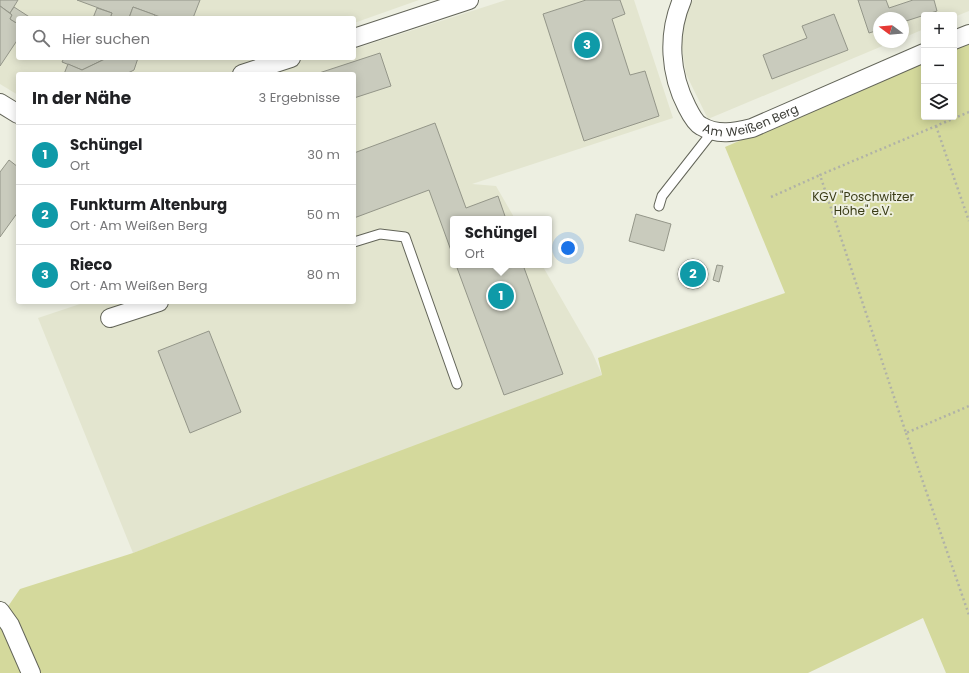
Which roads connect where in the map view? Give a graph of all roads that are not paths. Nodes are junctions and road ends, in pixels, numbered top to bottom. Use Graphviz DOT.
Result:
graph roads {
  1 [pos="469,0"];
  2 [pos="682,0"];
  3 [pos="969,34"];
  4 [pos="356,37"];
  5 [pos="957,39"];
  6 [pos="921,54"];
  7 [pos="285,60"];
  8 [pos="248,72"];
  9 [pos="0,103"];
  10 [pos="16,113"];
  11 [pos="713,131"];
  12 [pos="659,206"];
  13 [pos="356,241"];
  14 [pos="153,304"];
  15 [pos="110,318"];
  16 [pos="456,384"];
  17 [pos="0,612"];
  18 [pos="31,673"];
  1 -- 4 [label="street"];
  2 -- 11 [label="street, Am Weißen Berg"];
  3 -- 5 [label="street"];
  6 -- 11 [label="street, Am Weißen Berg"];
  7 -- 8 [label="street"];
  9 -- 10 [label="street"];
  11 -- 12 [label="lane"];
  13 -- 16 [label="lane"];
  14 -- 15 [label="street"];
  17 -- 18 [label="street"];
}
